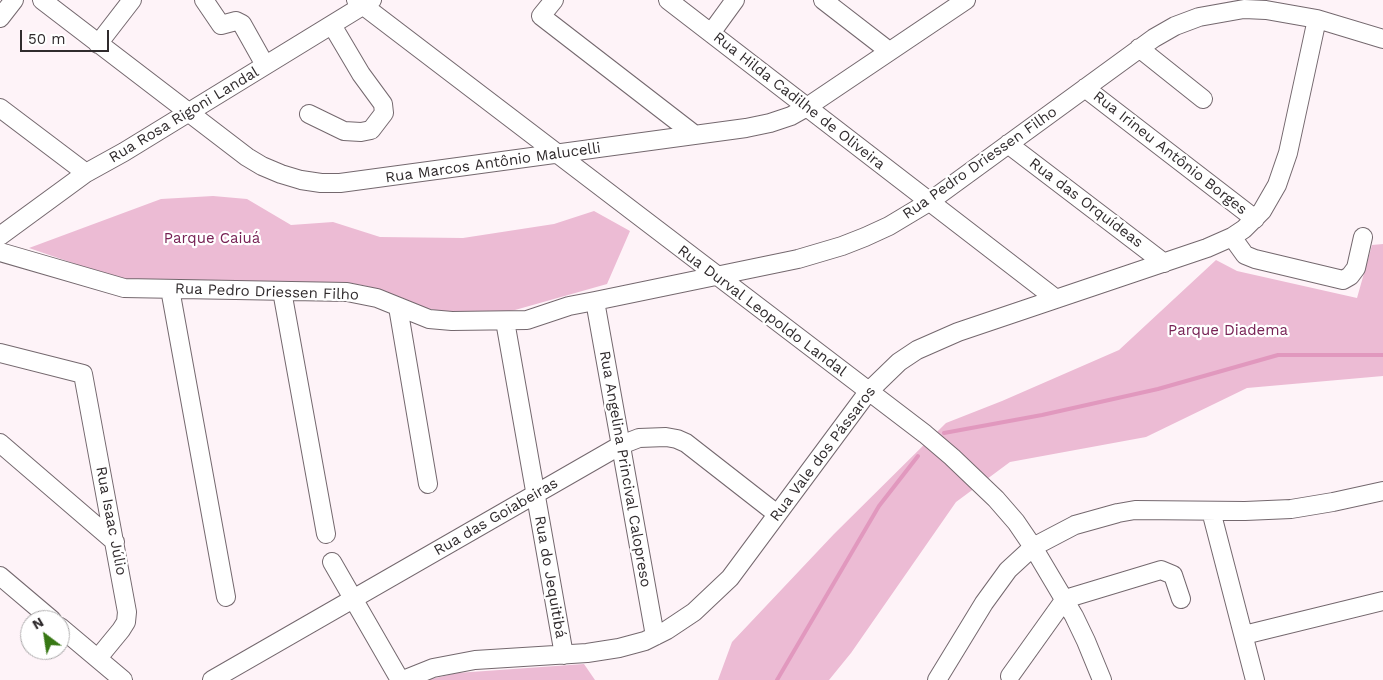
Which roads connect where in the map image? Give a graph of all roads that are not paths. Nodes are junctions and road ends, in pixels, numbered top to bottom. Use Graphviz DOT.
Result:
graph roads {
  1 [pos="14,0"];
  2 [pos="42,0"];
  3 [pos="132,0"];
  4 [pos="204,0"];
  5 [pos="554,0"];
  6 [pos="668,0"];
  7 [pos="736,0"];
  8 [pos="823,0"];
  9 [pos="966,0"];
  10 [pos="364,2"];
  11 [pos="0,18"];
  12 [pos="1317,19"];
  13 [pos="332,25"];
  14 [pos="711,33"];
  15 [pos="1383,39"];
  16 [pos="98,44"];
  17 [pos="1139,48"];
  18 [pos="889,52"];
  19 [pos="266,65"];
  20 [pos="1085,88"];
  21 [pos="1203,99"];
  22 [pos="807,107"];
  23 [pos="0,108"];
  24 [pos="188,112"];
  25 [pos="309,114"];
  26 [pos="695,135"];
  27 [pos="1008,144"];
  28 [pos="558,154"];
  29 [pos="86,173"];
  30 [pos="930,202"];
  31 [pos="1255,219"];
  32 [pos="0,236"];
  33 [pos="1232,237"];
  34 [pos="1363,237"];
  35 [pos="0,252"];
  36 [pos="1164,263"];
  37 [pos="717,276"];
  38 [pos="170,289"];
  39 [pos="282,291"];
  40 [pos="1056,299"];
  41 [pos="595,301"];
  42 [pos="398,307"];
  43 [pos="505,321"];
  44 [pos="0,353"];
  45 [pos="868,392"];
  46 [pos="0,443"];
  47 [pos="621,445"];
  48 [pos="428,484"];
  49 [pos="1383,492"];
  50 [pos="535,494"];
  51 [pos="1211,511"];
  52 [pos="777,514"];
  53 [pos="326,534"];
  54 [pos="115,542"];
  55 [pos="1033,547"];
  56 [pos="332,562"];
  57 [pos="0,576"];
  58 [pos="226,597"];
  59 [pos="1181,598"];
  60 [pos="353,599"];
  61 [pos="1065,599"];
  62 [pos="1383,602"];
  63 [pos="40,610"];
  64 [pos="70,635"];
  65 [pos="1244,635"];
  66 [pos="654,636"];
  67 [pos="564,655"];
  68 [pos="98,658"];
  69 [pos="1010,676"];
  70 [pos="123,680"];
  71 [pos="212,680"];
  72 [pos="402,680"];
  73 [pos="937,680"];
  74 [pos="1102,680"];
  75 [pos="1255,680"];
  1 -- 11 [label="street"];
  2 -- 16 [label="street, Rua Marcos Antônio Malucelli"];
  3 -- 16 [label="street"];
  4 -- 19 [label="street"];
  5 -- 26 [label="street"];
  6 -- 14 [label="street, Rua Hilda Cadilhe de Oliveira"];
  7 -- 14 [label="street"];
  8 -- 18 [label="street"];
  9 -- 18 [label="street, Rua Marcos Antônio Malucelli"];
  10 -- 13 [label="street, Rua Rosa Rigoni Landal"];
  10 -- 28 [label="street, Rua Durval Leopoldo Landal"];
  12 -- 15 [label="street, Rua Pedro Driessen Filho"];
  12 -- 17 [label="street, Rua Pedro Driessen Filho"];
  12 -- 31 [label="street, Rua Vale dos Pássaros"];
  13 -- 19 [label="street, Rua Rosa Rigoni Landal"];
  13 -- 25 [label="street"];
  14 -- 22 [label="street, Rua Hilda Cadilhe de Oliveira"];
  16 -- 24 [label="street, Rua Marcos Antônio Malucelli"];
  17 -- 20 [label="street, Rua Pedro Driessen Filho"];
  17 -- 21 [label="street"];
  18 -- 22 [label="street, Rua Marcos Antônio Malucelli"];
  19 -- 24 [label="street, Rua Rosa Rigoni Landal"];
  20 -- 27 [label="street, Rua Pedro Driessen Filho"];
  20 -- 31 [label="street, Rua Irineu Antônio Borges"];
  22 -- 26 [label="street, Rua Marcos Antônio Malucelli"];
  22 -- 30 [label="street, Rua Hilda Cadilhe de Oliveira"];
  23 -- 29 [label="street"];
  24 -- 28 [label="street, Rua Marcos Antônio Malucelli"];
  24 -- 29 [label="street, Rua Rosa Rigoni Landal"];
  26 -- 28 [label="street, Rua Marcos Antônio Malucelli"];
  27 -- 30 [label="street, Rua Pedro Driessen Filho"];
  27 -- 36 [label="street, Rua das Orquídeas"];
  28 -- 37 [label="street, Rua Durval Leopoldo Landal"];
  29 -- 32 [label="street, Rua Rosa Rigoni Landal"];
  30 -- 37 [label="street, Rua Pedro Driessen Filho"];
  30 -- 40 [label="street, Rua Hilda Cadilhe de Oliveira"];
  31 -- 33 [label="street, Rua Vale dos Pássaros"];
  33 -- 34 [label="street"];
  33 -- 36 [label="street, Rua Vale dos Pássaros"];
  35 -- 38 [label="street, Rua Pedro Driessen Filho"];
  36 -- 40 [label="street, Rua Vale dos Pássaros"];
  37 -- 41 [label="street, Rua Pedro Driessen Filho"];
  37 -- 45 [label="street, Rua Durval Leopoldo Landal"];
  38 -- 39 [label="street, Rua Pedro Driessen Filho"];
  38 -- 58 [label="street"];
  39 -- 42 [label="street, Rua Pedro Driessen Filho"];
  39 -- 53 [label="street"];
  40 -- 45 [label="street, Rua Vale dos Pássaros"];
  41 -- 43 [label="street, Rua Pedro Driessen Filho"];
  41 -- 47 [label="street, Rua Angelina Princival Calopreso"];
  42 -- 43 [label="street, Rua Pedro Driessen Filho"];
  42 -- 48 [label="street"];
  43 -- 50 [label="street, Rua do Jequitibá"];
  44 -- 54 [label="street, Rua Isaac Júlio"];
  45 -- 52 [label="street, Rua Vale dos Pássaros"];
  45 -- 55 [label="street, Rua Durval Leopoldo Landal"];
  46 -- 54 [label="street"];
  47 -- 50 [label="street, Rua das Goiabeiras"];
  47 -- 52 [label="street, Rua das Goiabeiras"];
  47 -- 66 [label="street, Rua Angelina Princival Calopreso"];
  49 -- 51 [label="street"];
  50 -- 60 [label="street, Rua das Goiabeiras"];
  50 -- 67 [label="street, Rua do Jequitibá"];
  51 -- 55 [label="street"];
  51 -- 65 [label="street"];
  52 -- 66 [label="street, Rua Vale dos Pássaros"];
  54 -- 68 [label="street, Rua Isaac Júlio"];
  55 -- 61 [label="street, Rua Durval Leopoldo Landal"];
  55 -- 73 [label="street"];
  56 -- 60 [label="street"];
  57 -- 63 [label="street"];
  59 -- 61 [label="street"];
  60 -- 71 [label="street, Rua das Goiabeiras"];
  60 -- 72 [label="street"];
  61 -- 69 [label="street"];
  61 -- 74 [label="street, Rua Durval Leopoldo Landal"];
  62 -- 65 [label="street"];
  64 -- 68 [label="street"];
  65 -- 75 [label="street"];
  66 -- 67 [label="street, Rua Vale dos Pássaros"];
  67 -- 72 [label="street, Rua Vale dos Pássaros"];
  68 -- 70 [label="street"];
}
